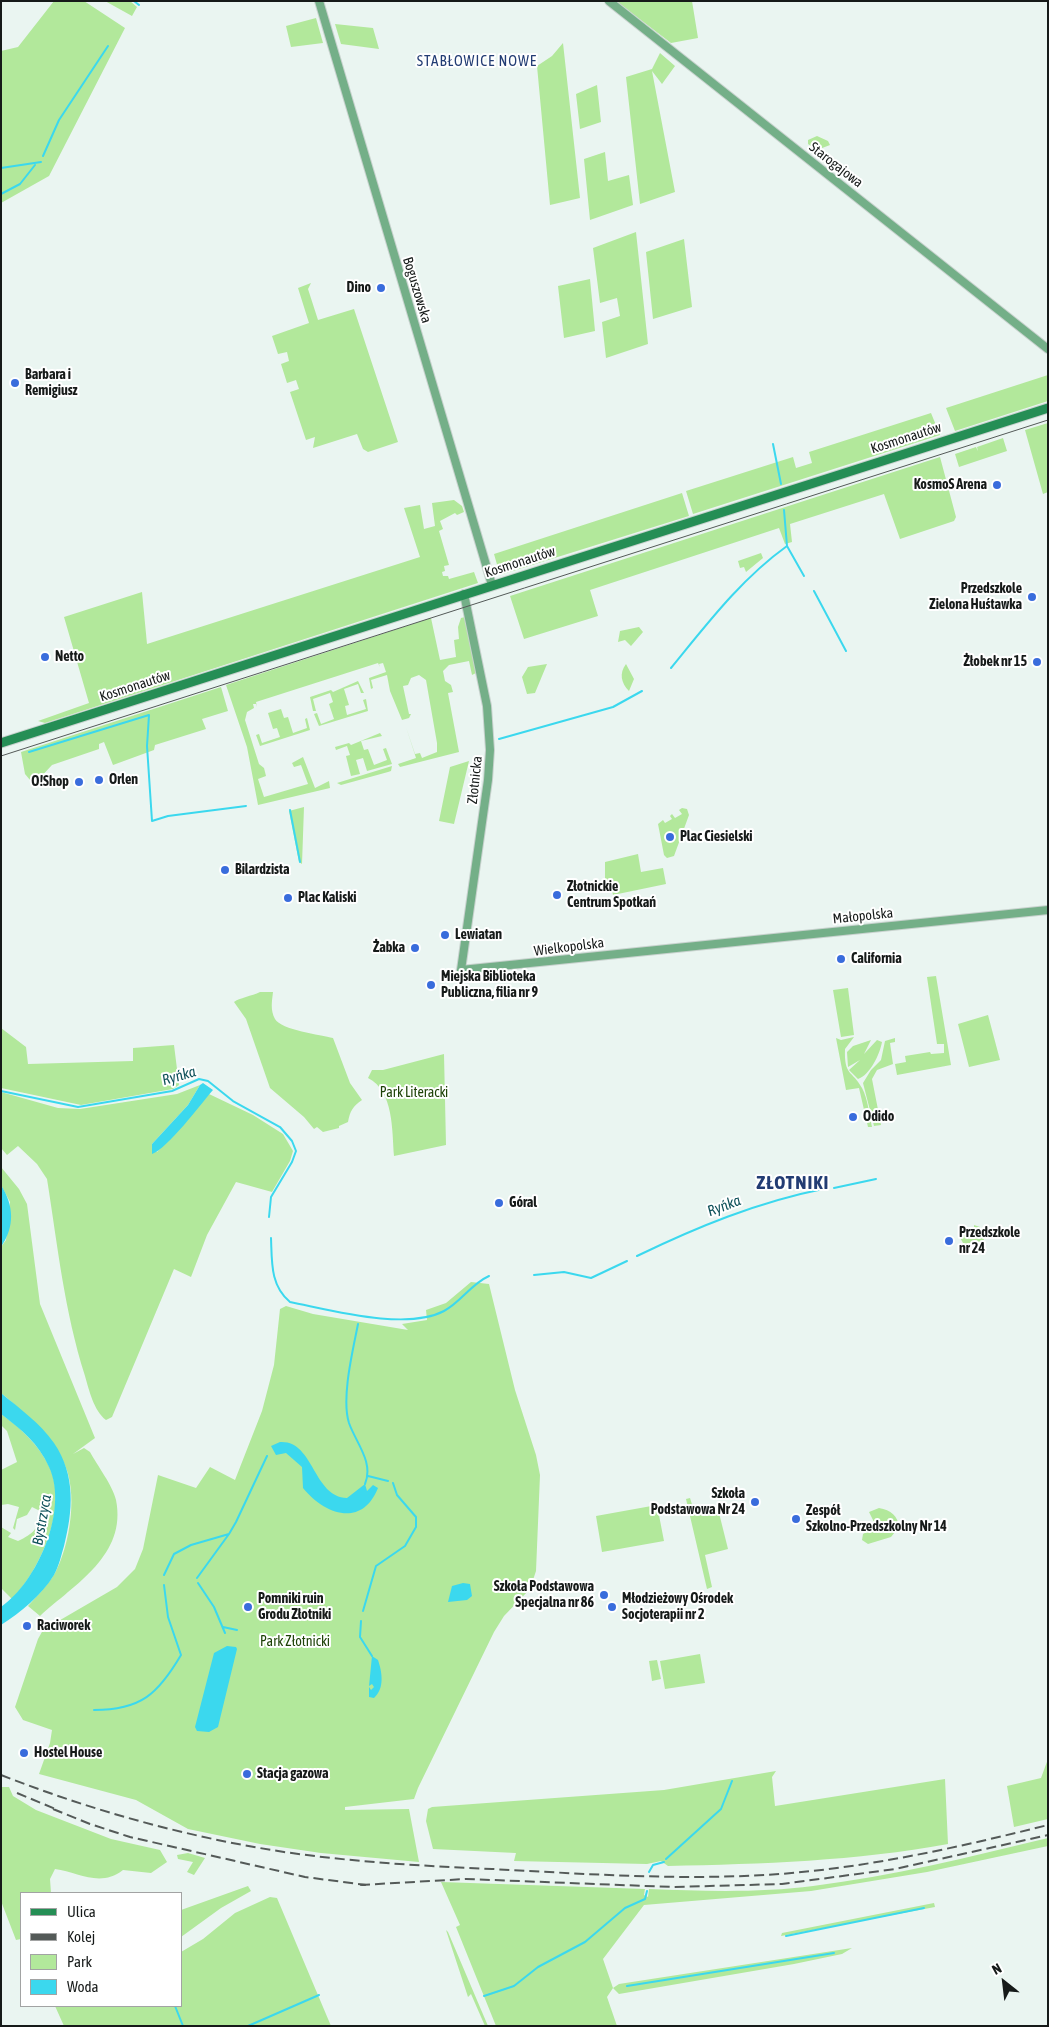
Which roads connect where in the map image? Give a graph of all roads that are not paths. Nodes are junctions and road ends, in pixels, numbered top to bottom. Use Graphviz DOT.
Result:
graph roads {
  1 [pos="319,1"];
  2 [pos="610,1"];
  3 [pos="1048,349"];
  4 [pos="1048,408"];
  5 [pos="492,585"];
  6 [pos="464,594"];
  7 [pos="1,743"];
  8 [pos="1048,910"];
  9 [pos="680,947"];
  10 [pos="461,970"];
  1 -- 5 [label="street, Boguszowska"];
  2 -- 3 [label="street, Starogajowa"];
  4 -- 5 [label="main road, Kosmonautów"];
  5 -- 6 [label="main road, Kosmonautów"];
  6 -- 7 [label="main road, Kosmonautów"];
  6 -- 10 [label="street, Złotnicka"];
  8 -- 9 [label="street, Małopolska"];
  9 -- 10 [label="street, Wielkopolska"];
}
